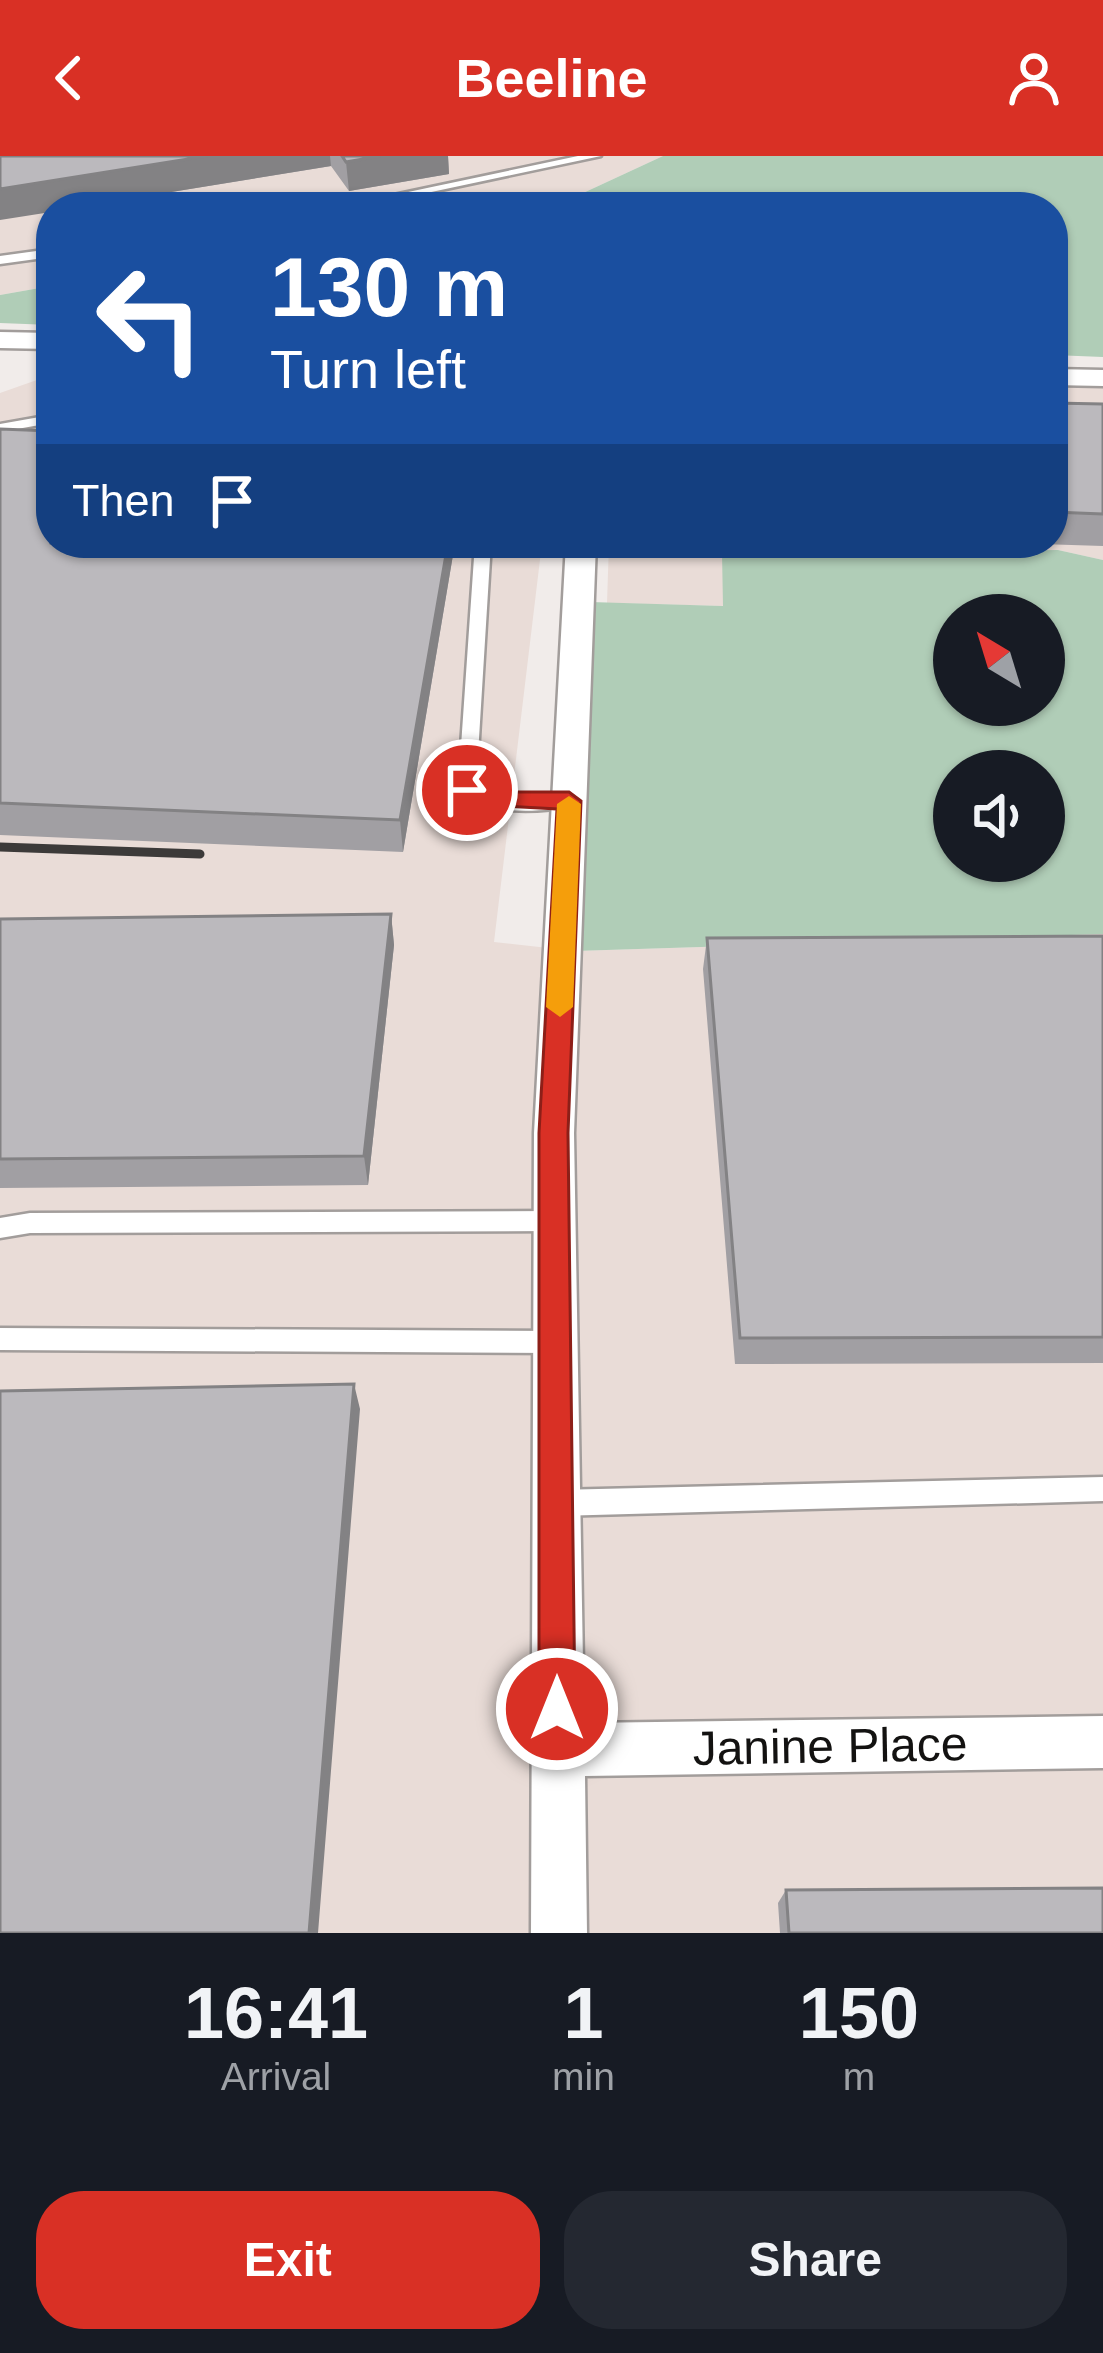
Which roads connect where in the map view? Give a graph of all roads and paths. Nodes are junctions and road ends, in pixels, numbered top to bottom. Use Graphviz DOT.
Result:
graph roads {
  1 [pos="595,156"];
  2 [pos="417,192"];
  3 [pos="36,255"];
  4 [pos="0,260"];
  5 [pos="0,340"];
  6 [pos="36,341"];
  7 [pos="1068,377"];
  8 [pos="1103,378"];
  9 [pos="36,422"];
  10 [pos="0,428"];
  11 [pos="482,558"];
  12 [pos="579,558"];
  13 [pos="569,801"];
  14 [pos="554,1220"];
  15 [pos="0,1228"];
  16 [pos="0,1339"];
  17 [pos="555,1342"];
  18 [pos="1103,1489"];
  19 [pos="556,1503"];
  20 [pos="1103,1742"];
  21 [pos="557,1750"];
  22 [pos="559,1933"];
  1 -- 2 [label="lane"];
  3 -- 4 [label="lane"];
  5 -- 6 [label="street"];
  7 -- 8 [label="street"];
  9 -- 10 [label="lane"];
  11 -- 13 [label="lane"];
  12 -- 13 [label="street"];
  13 -- 14 [label="street"];
  14 -- 15 [label="lane"];
  14 -- 17 [label="street"];
  16 -- 17 [label="lane"];
  17 -- 19 [label="street"];
  18 -- 19 [label="lane"];
  19 -- 21 [label="street"];
  20 -- 21 [label="street, Janine Place"];
  21 -- 22 [label="street"];
}
